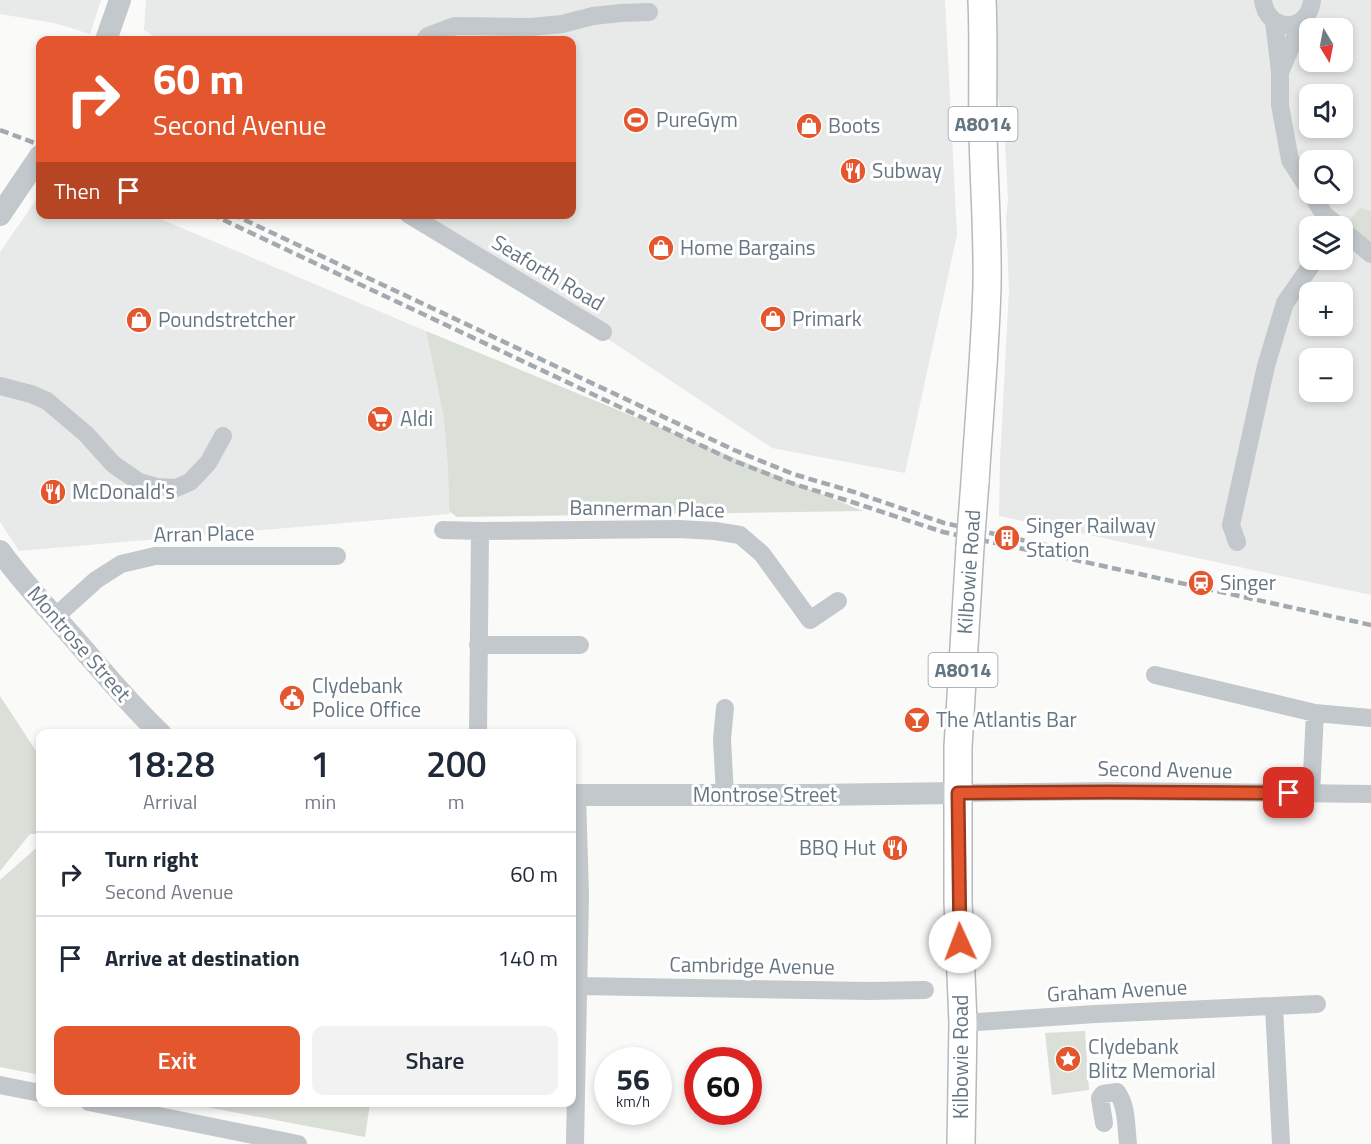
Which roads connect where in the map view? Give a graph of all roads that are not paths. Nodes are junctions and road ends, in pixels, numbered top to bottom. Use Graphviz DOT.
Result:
graph roads {
  1 [pos="120,0"];
  2 [pos="982,0"];
  3 [pos="1247,0"];
  4 [pos="1312,0"];
  5 [pos="1267,10"];
  6 [pos="650,12"];
  7 [pos="1305,18"];
  8 [pos="1299,22"];
  9 [pos="1299,28"];
  10 [pos="112,36"];
  11 [pos="428,36"];
  12 [pos="1280,72"];
  13 [pos="36,162"];
  14 [pos="1299,174"];
  15 [pos="0,214"];
  16 [pos="416,219"];
  17 [pos="1353,239"];
  18 [pos="1371,254"];
  19 [pos="1308,270"];
  20 [pos="603,332"];
  21 [pos="3,390"];
  22 [pos="224,436"];
  23 [pos="442,530"];
  24 [pos="480,531"];
  25 [pos="1238,542"];
  26 [pos="0,551"];
  27 [pos="337,556"];
  28 [pos="838,601"];
  29 [pos="55,617"];
  30 [pos="478,645"];
  31 [pos="580,645"];
  32 [pos="1155,675"];
  33 [pos="725,708"];
  34 [pos="1315,713"];
  35 [pos="1371,718"];
  36 [pos="156,729"];
  37 [pos="478,729"];
  38 [pos="958,793"];
  39 [pos="1311,794"];
  40 [pos="576,795"];
  41 [pos="725,795"];
  42 [pos="1371,795"];
  43 [pos="576,829"];
  44 [pos="579,986"];
  45 [pos="925,990"];
  46 [pos="1317,1004"];
  47 [pos="1274,1006"];
  48 [pos="963,1023"];
  49 [pos="0,1085"];
  50 [pos="36,1092"];
  51 [pos="114,1107"];
  52 [pos="1104,1123"];
  53 [pos="298,1144"];
  54 [pos="576,1144"];
  55 [pos="962,1144"];
  56 [pos="1128,1144"];
  57 [pos="1281,1144"];
  1 -- 10 [label="street"];
  2 -- 38 [label="main road, Kilbowie Road / A8014, bridge"];
  3 -- 5 [label="street"];
  4 -- 7 [label="street"];
  5 -- 8 [label="street"];
  5 -- 12 [label="street"];
  6 -- 11 [label="street"];
  9 -- 12 [label="street"];
  12 -- 14 [label="street"];
  13 -- 15 [label="street"];
  16 -- 20 [label="street, Seaforth Road"];
  17 -- 18 [label="street"];
  19 -- 25 [label="street"];
  21 -- 22 [label="street"];
  23 -- 24 [label="street, Bannerman Place"];
  24 -- 28 [label="street, Bannerman Place"];
  24 -- 30 [label="street"];
  26 -- 29 [label="street, Montrose Street"];
  27 -- 29 [label="street, Arran Place"];
  29 -- 36 [label="street, Montrose Street"];
  30 -- 31 [label="street"];
  30 -- 37 [label="street"];
  32 -- 34 [label="street"];
  33 -- 41 [label="street"];
  34 -- 35 [label="street"];
  34 -- 39 [label="street"];
  38 -- 39 [label="street, Second Avenue"];
  38 -- 41 [label="street, Montrose Street"];
  38 -- 48 [label="main road, Kilbowie Road / A8014"];
  39 -- 42 [label="street, Second Avenue"];
  40 -- 41 [label="street, Montrose Street"];
  43 -- 44 [label="street"];
  44 -- 45 [label="street, Cambridge Avenue"];
  44 -- 54 [label="street"];
  46 -- 47 [label="street, Graham Avenue"];
  47 -- 48 [label="street, Graham Avenue"];
  47 -- 57 [label="street"];
  48 -- 55 [label="main road, Kilbowie Road / A8014"];
  49 -- 50 [label="street"];
  51 -- 53 [label="street"];
  52 -- 56 [label="street"];
}
